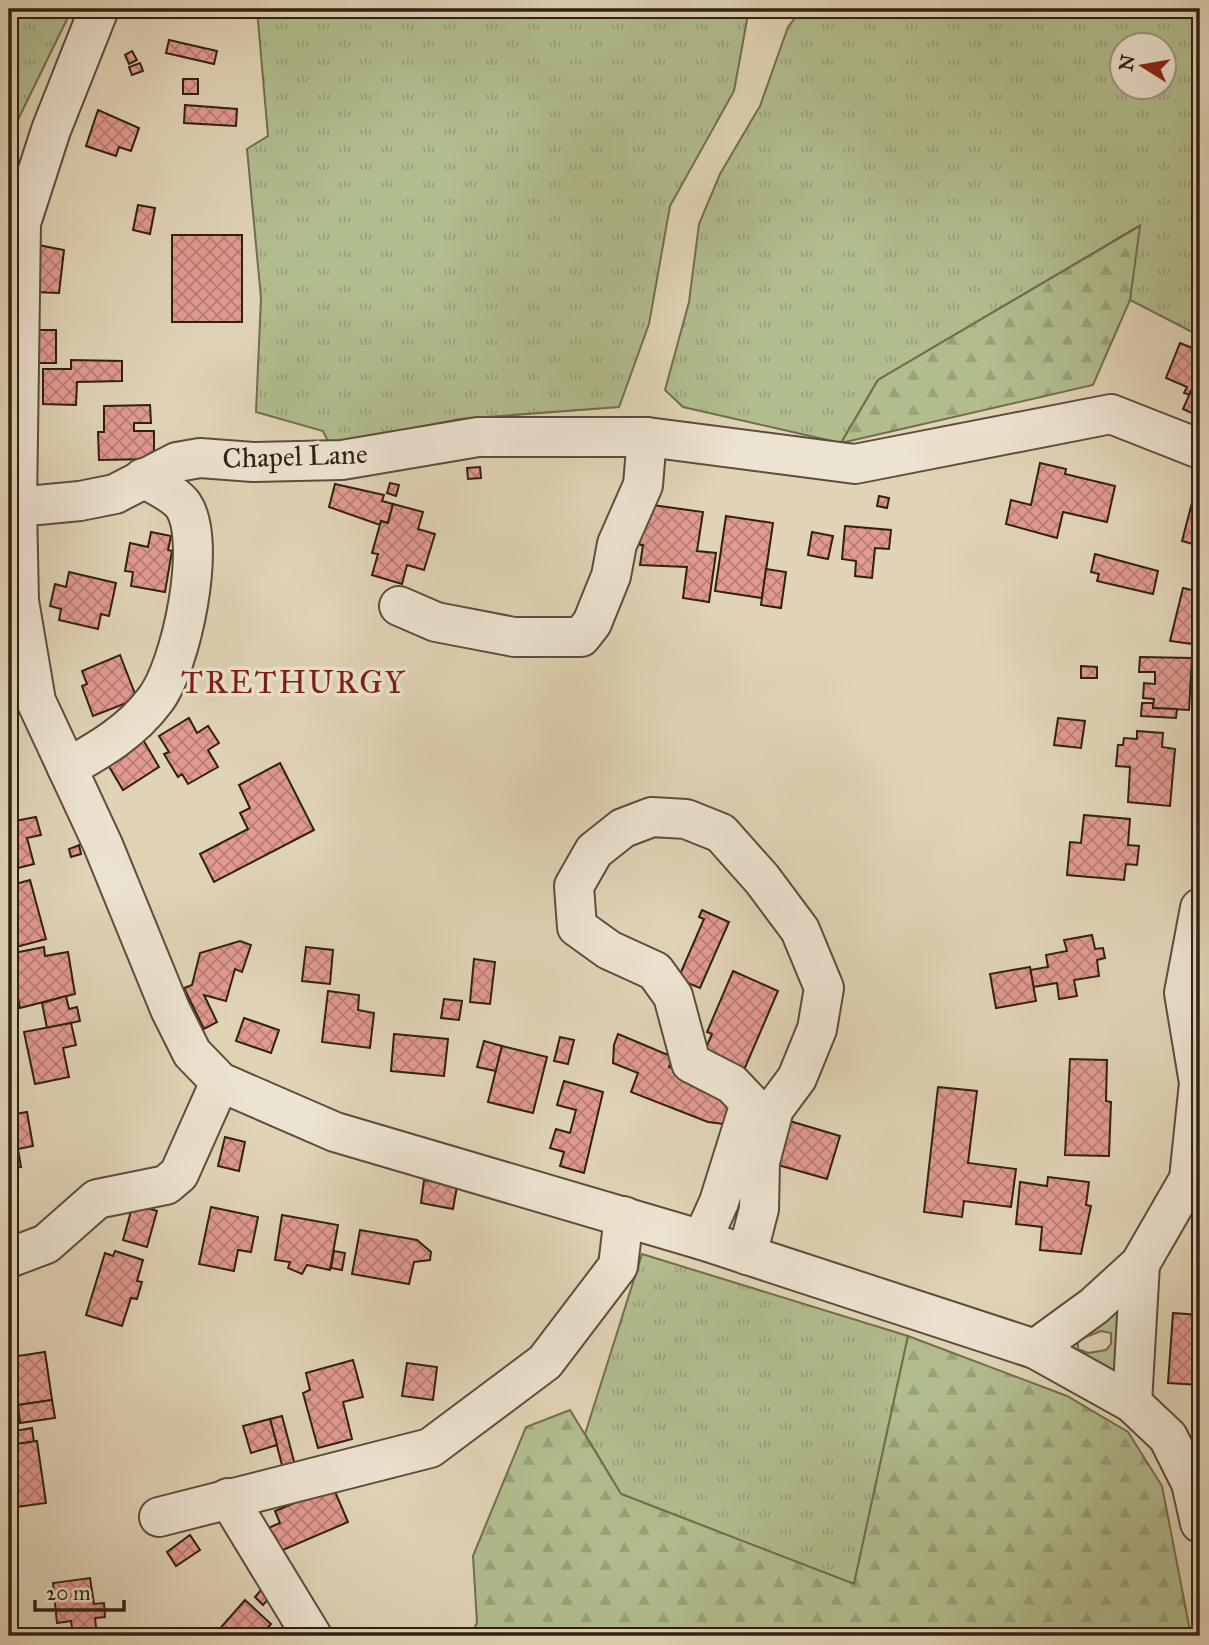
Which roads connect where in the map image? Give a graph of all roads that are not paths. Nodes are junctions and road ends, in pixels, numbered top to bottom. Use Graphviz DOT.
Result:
graph roads {
  1 [pos="99,9"];
  2 [pos="635,437"];
  3 [pos="1200,449"];
  4 [pos="144,478"];
  5 [pos="17,507"];
  6 [pos="399,606"];
  7 [pos="22,703"];
  8 [pos="67,768"];
  9 [pos="1200,908"];
  10 [pos="220,1082"];
  11 [pos="624,1216"];
  12 [pos="702,1240"];
  13 [pos="747,1255"];
  14 [pos="9,1258"];
  15 [pos="1140,1264"];
  16 [pos="1035,1349"];
  17 [pos="1132,1403"];
  18 [pos="228,1498"];
  19 [pos="159,1517"];
  20 [pos="1200,1523"];
  21 [pos="312,1636"];
  1 -- 5 [label="street"];
  2 -- 3 [label="street, Chapel Lane"];
  2 -- 4 [label="street, Chapel Lane"];
  2 -- 6 [label="street"];
  4 -- 5 [label="street, Chapel Lane"];
  4 -- 8 [label="street"];
  5 -- 7 [label="street"];
  7 -- 8 [label="street"];
  8 -- 10 [label="street"];
  9 -- 15 [label="street"];
  10 -- 11 [label="street"];
  10 -- 14 [label="street"];
  11 -- 12 [label="street"];
  11 -- 18 [label="street"];
  12 -- 13 [label="street"];
  12 -- 13 [label="street"];
  13 -- 16 [label="street"];
  15 -- 16 [label="street"];
  15 -- 17 [label="street"];
  16 -- 17 [label="street"];
  17 -- 20 [label="street"];
  18 -- 19 [label="street"];
  18 -- 21 [label="street"];
}
